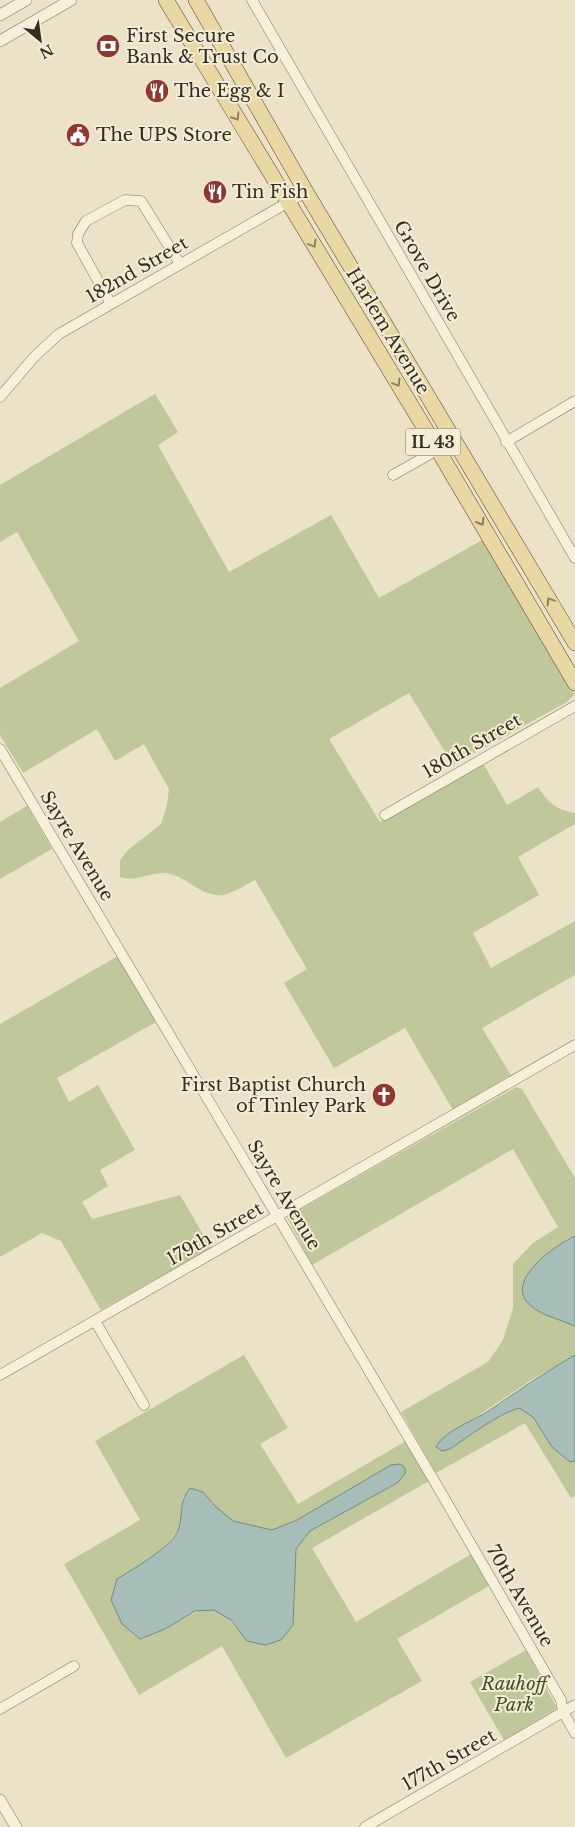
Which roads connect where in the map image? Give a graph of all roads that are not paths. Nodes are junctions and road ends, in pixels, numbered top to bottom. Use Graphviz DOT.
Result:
graph roads {
  1 [pos="26,0"];
  2 [pos="71,0"];
  3 [pos="166,0"];
  4 [pos="196,0"];
  5 [pos="252,0"];
  6 [pos="0,15"];
  7 [pos="0,41"];
  8 [pos="306,192"];
  9 [pos="288,202"];
  10 [pos="180,264"];
  11 [pos="111,304"];
  12 [pos="0,397"];
  13 [pos="575,400"];
  14 [pos="453,441"];
  15 [pos="506,442"];
  16 [pos="438,450"];
  17 [pos="393,475"];
  18 [pos="575,558"];
  19 [pos="575,643"];
  20 [pos="575,683"];
  21 [pos="575,706"];
  22 [pos="0,748"];
  23 [pos="385,815"];
  24 [pos="575,1045"];
  25 [pos="278,1217"];
  26 [pos="95,1321"];
  27 [pos="0,1375"];
  28 [pos="144,1406"];
  29 [pos="432,1477"];
  30 [pos="74,1666"];
  31 [pos="575,1705"];
  32 [pos="0,1709"];
  33 [pos="563,1712"];
  34 [pos="575,1733"];
  35 [pos="0,1800"];
  36 [pos="16,1827"];
  37 [pos="365,1827"];
  1 -- 6 [label="street"];
  2 -- 7 [label="street"];
  3 -- 9 [label="main road, Harlem Avenue / IL 43, one-way"];
  4 -- 8 [label="main road, Harlem Avenue / IL 43"];
  5 -- 15 [label="street, Grove Drive"];
  8 -- 9 [label="street, 182nd Street"];
  8 -- 14 [label="main road, Harlem Avenue / IL 43"];
  9 -- 10 [label="street, 182nd Street"];
  9 -- 16 [label="main road, Harlem Avenue / IL 43, one-way"];
  10 -- 11 [label="street, 182nd Street"];
  10 -- 11 [label="street"];
  11 -- 12 [label="street, 182nd Street"];
  13 -- 15 [label="street"];
  14 -- 16 [label="street"];
  19 -- 14 [label="main road, Harlem Avenue / IL 43, one-way"];
  15 -- 18 [label="street, Grove Drive"];
  16 -- 17 [label="street"];
  16 -- 20 [label="main road, Harlem Avenue / IL 43, one-way"];
  21 -- 23 [label="street, 180th Street"];
  22 -- 25 [label="street, Sayre Avenue"];
  24 -- 25 [label="street, 179th Street"];
  25 -- 26 [label="street, 179th Street"];
  25 -- 29 [label="street, Sayre Avenue"];
  26 -- 27 [label="street, 179th Street"];
  26 -- 28 [label="street"];
  29 -- 33 [label="street, 70th Avenue"];
  30 -- 32 [label="street"];
  31 -- 33 [label="street, 177th Street"];
  33 -- 34 [label="street, 70th Avenue"];
  33 -- 37 [label="street, 177th Street"];
  35 -- 36 [label="street"];
}
